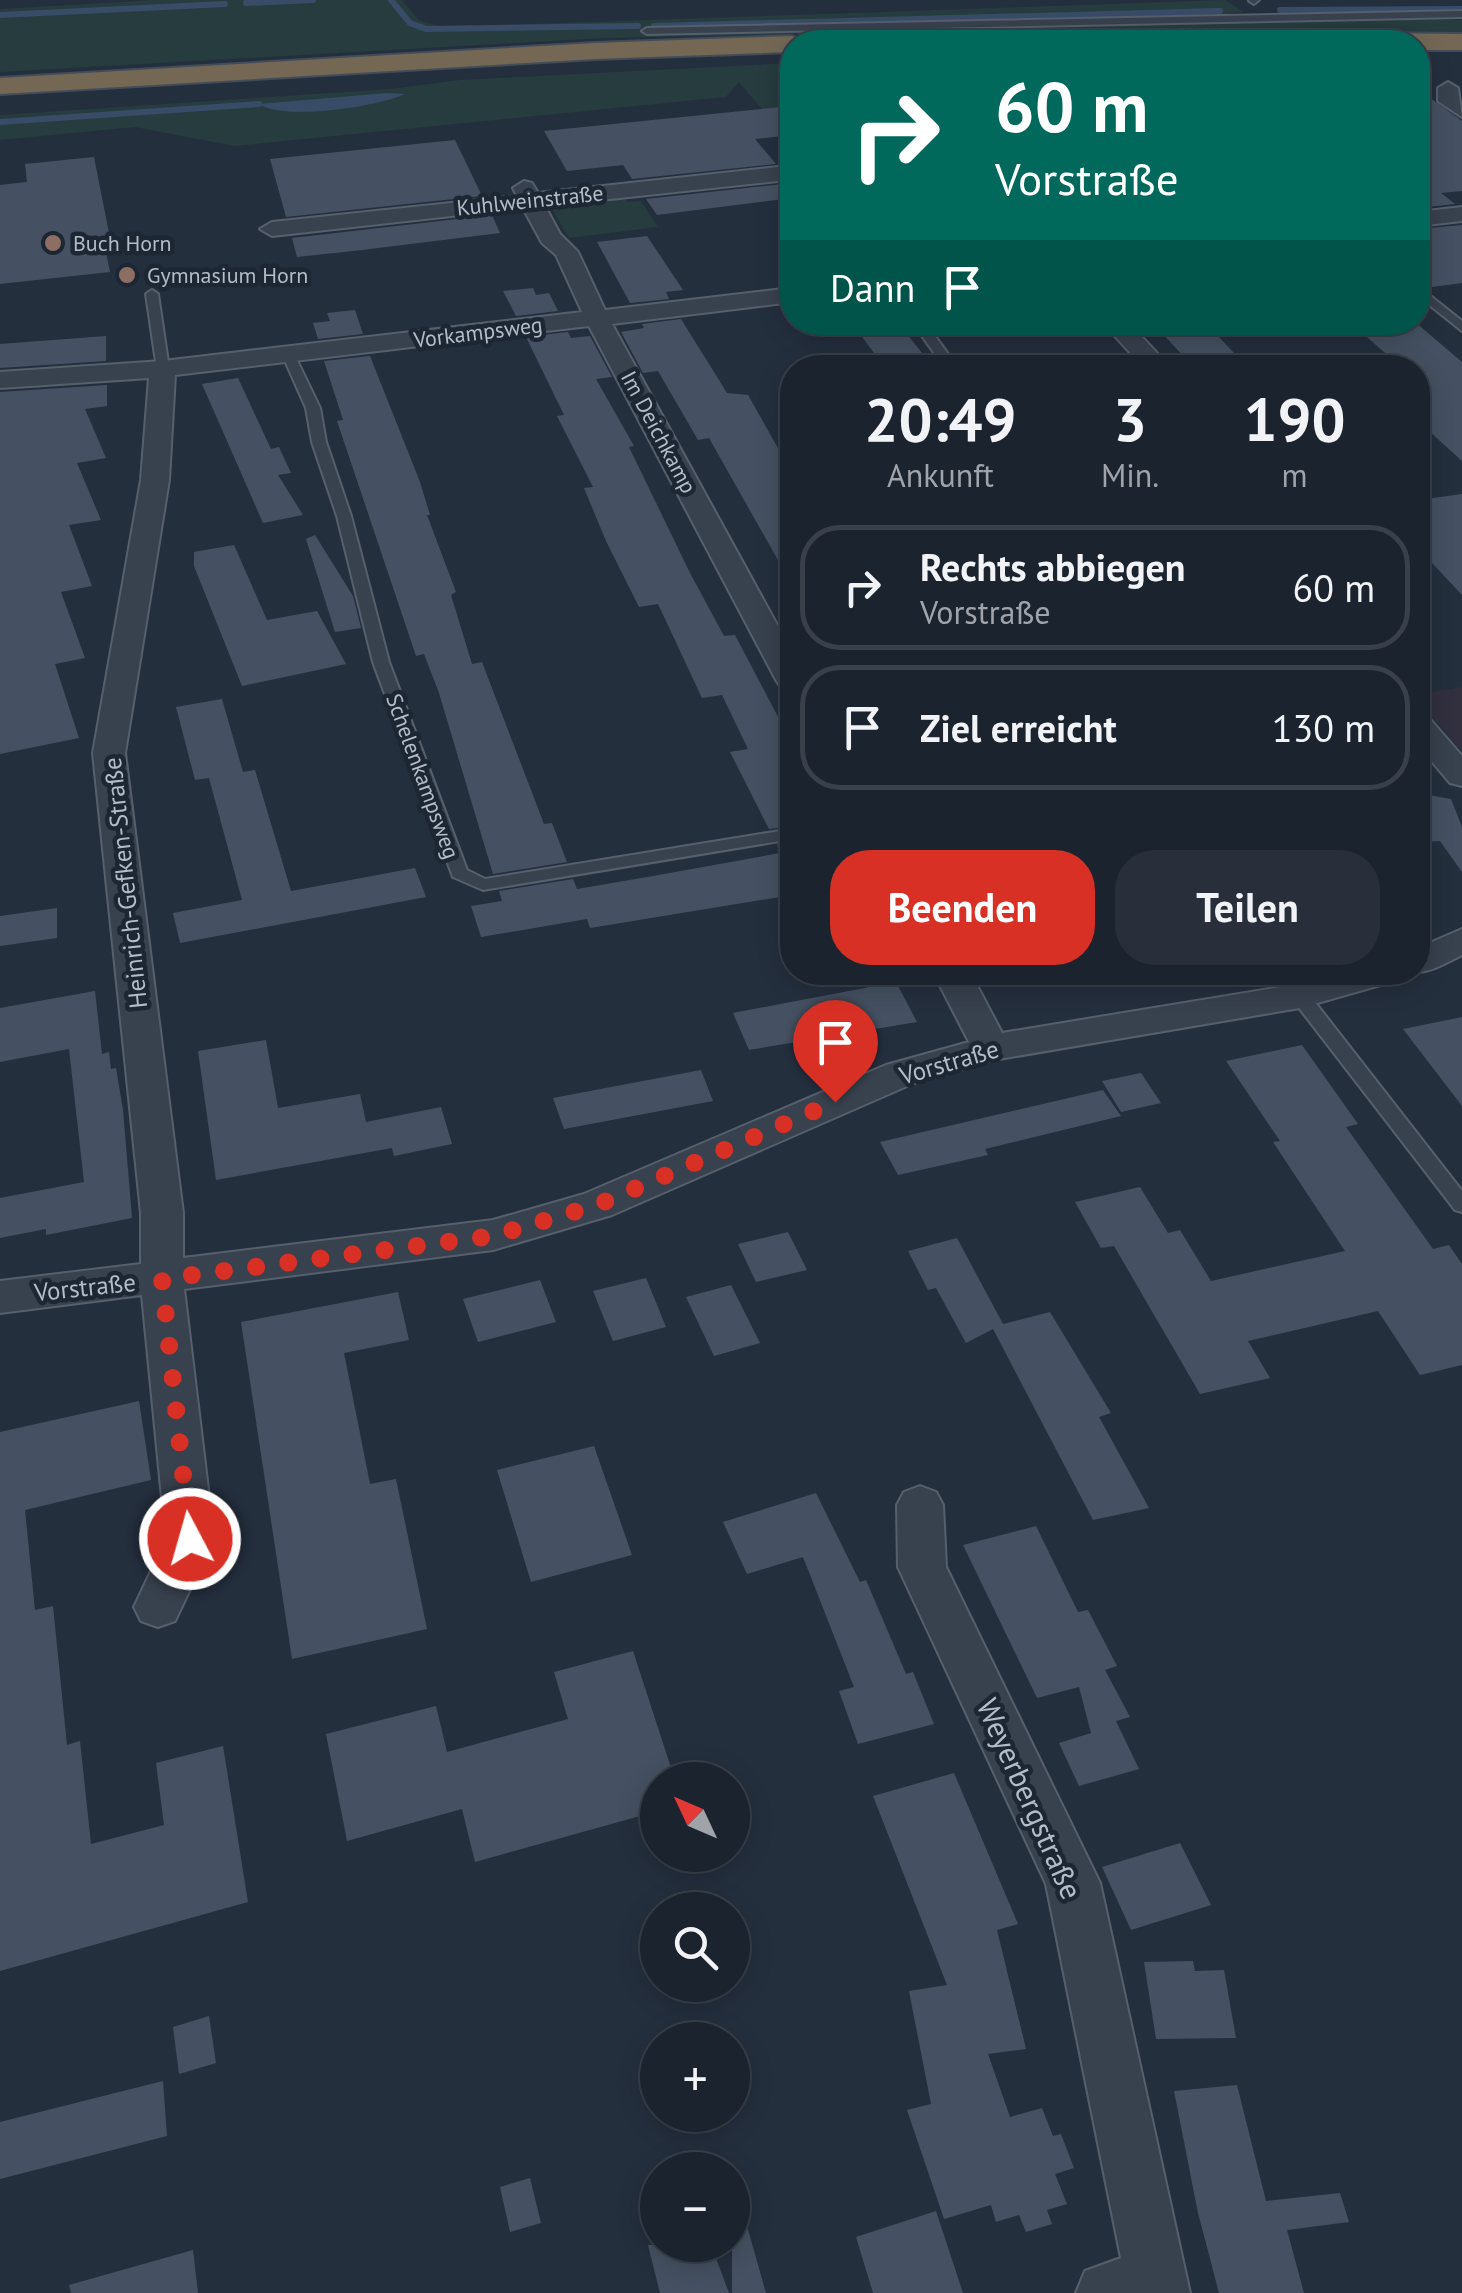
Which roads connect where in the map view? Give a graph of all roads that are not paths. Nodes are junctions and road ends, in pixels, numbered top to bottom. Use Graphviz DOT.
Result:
graph roads {
  1 [pos="1254,0"];
  2 [pos="1462,14"];
  3 [pos="1269,15"];
  4 [pos="648,31"];
  5 [pos="1430,42"];
  6 [pos="1462,42"];
  7 [pos="780,44"];
  8 [pos="1430,52"];
  9 [pos="1462,53"];
  10 [pos="780,57"];
  11 [pos="0,82"];
  12 [pos="1448,88"];
  13 [pos="0,99"];
  14 [pos="1462,111"];
  15 [pos="780,173"];
  16 [pos="529,198"];
  17 [pos="1462,214"];
  18 [pos="1430,218"];
  19 [pos="362,226"];
  20 [pos="272,228"];
  21 [pos="152,294"];
  22 [pos="780,296"];
  23 [pos="1430,300"];
  24 [pos="597,318"];
  25 [pos="1462,327"];
  26 [pos="1127,335"];
  27 [pos="288,354"];
  28 [pos="1146,355"];
  29 [pos="163,369"];
  30 [pos="0,380"];
  31 [pos="780,658"];
  32 [pos="1430,740"];
  33 [pos="1462,776"];
  34 [pos="780,836"];
  35 [pos="1462,940"];
  36 [pos="1430,956"];
  37 [pos="958,985"];
  38 [pos="1339,985"];
  39 [pos="1300,996"];
  40 [pos="992,1048"];
  41 [pos="1462,1205"];
  42 [pos="162,1279"];
  43 [pos="0,1296"];
  44 [pos="920,1505"];
  45 [pos="158,1606"];
  46 [pos="1141,2288"];
  1 -- 3 [label="lane"];
  2 -- 3 [label="lane"];
  3 -- 4 [label="lane"];
  5 -- 6 [label="highway"];
  7 -- 11 [label="highway"];
  8 -- 9 [label="highway"];
  10 -- 13 [label="highway"];
  12 -- 14 [label="street"];
  15 -- 16 [label="street, Kuhlweinstraße"];
  16 -- 19 [label="lane"];
  16 -- 20 [label="street, Kuhlweinstraße"];
  16 -- 24 [label="street, Im Deichkamp"];
  17 -- 18 [label="street"];
  21 -- 29 [label="lane"];
  22 -- 24 [label="street, Vorkampsweg"];
  23 -- 25 [label="lane"];
  24 -- 27 [label="street, Vorkampsweg"];
  24 -- 31 [label="street, Im Deichkamp"];
  26 -- 28 [label="street"];
  27 -- 29 [label="street, Vorkampsweg"];
  27 -- 34 [label="lane, Schelenkampsweg"];
  29 -- 30 [label="street, Vorkampsweg"];
  29 -- 42 [label="street, Heinrich-Gefken-Straße"];
  32 -- 33 [label="street"];
  35 -- 36 [label="street"];
  37 -- 40 [label="street"];
  38 -- 39 [label="street, Vorstraße"];
  39 -- 40 [label="street, Vorstraße"];
  39 -- 41 [label="lane"];
  40 -- 42 [label="street, Vorstraße"];
  42 -- 43 [label="street, Vorstraße"];
  42 -- 45 [label="street, Heinrich-Gefken-Straße"];
  44 -- 46 [label="street, Weyerbergstraße"];
}
